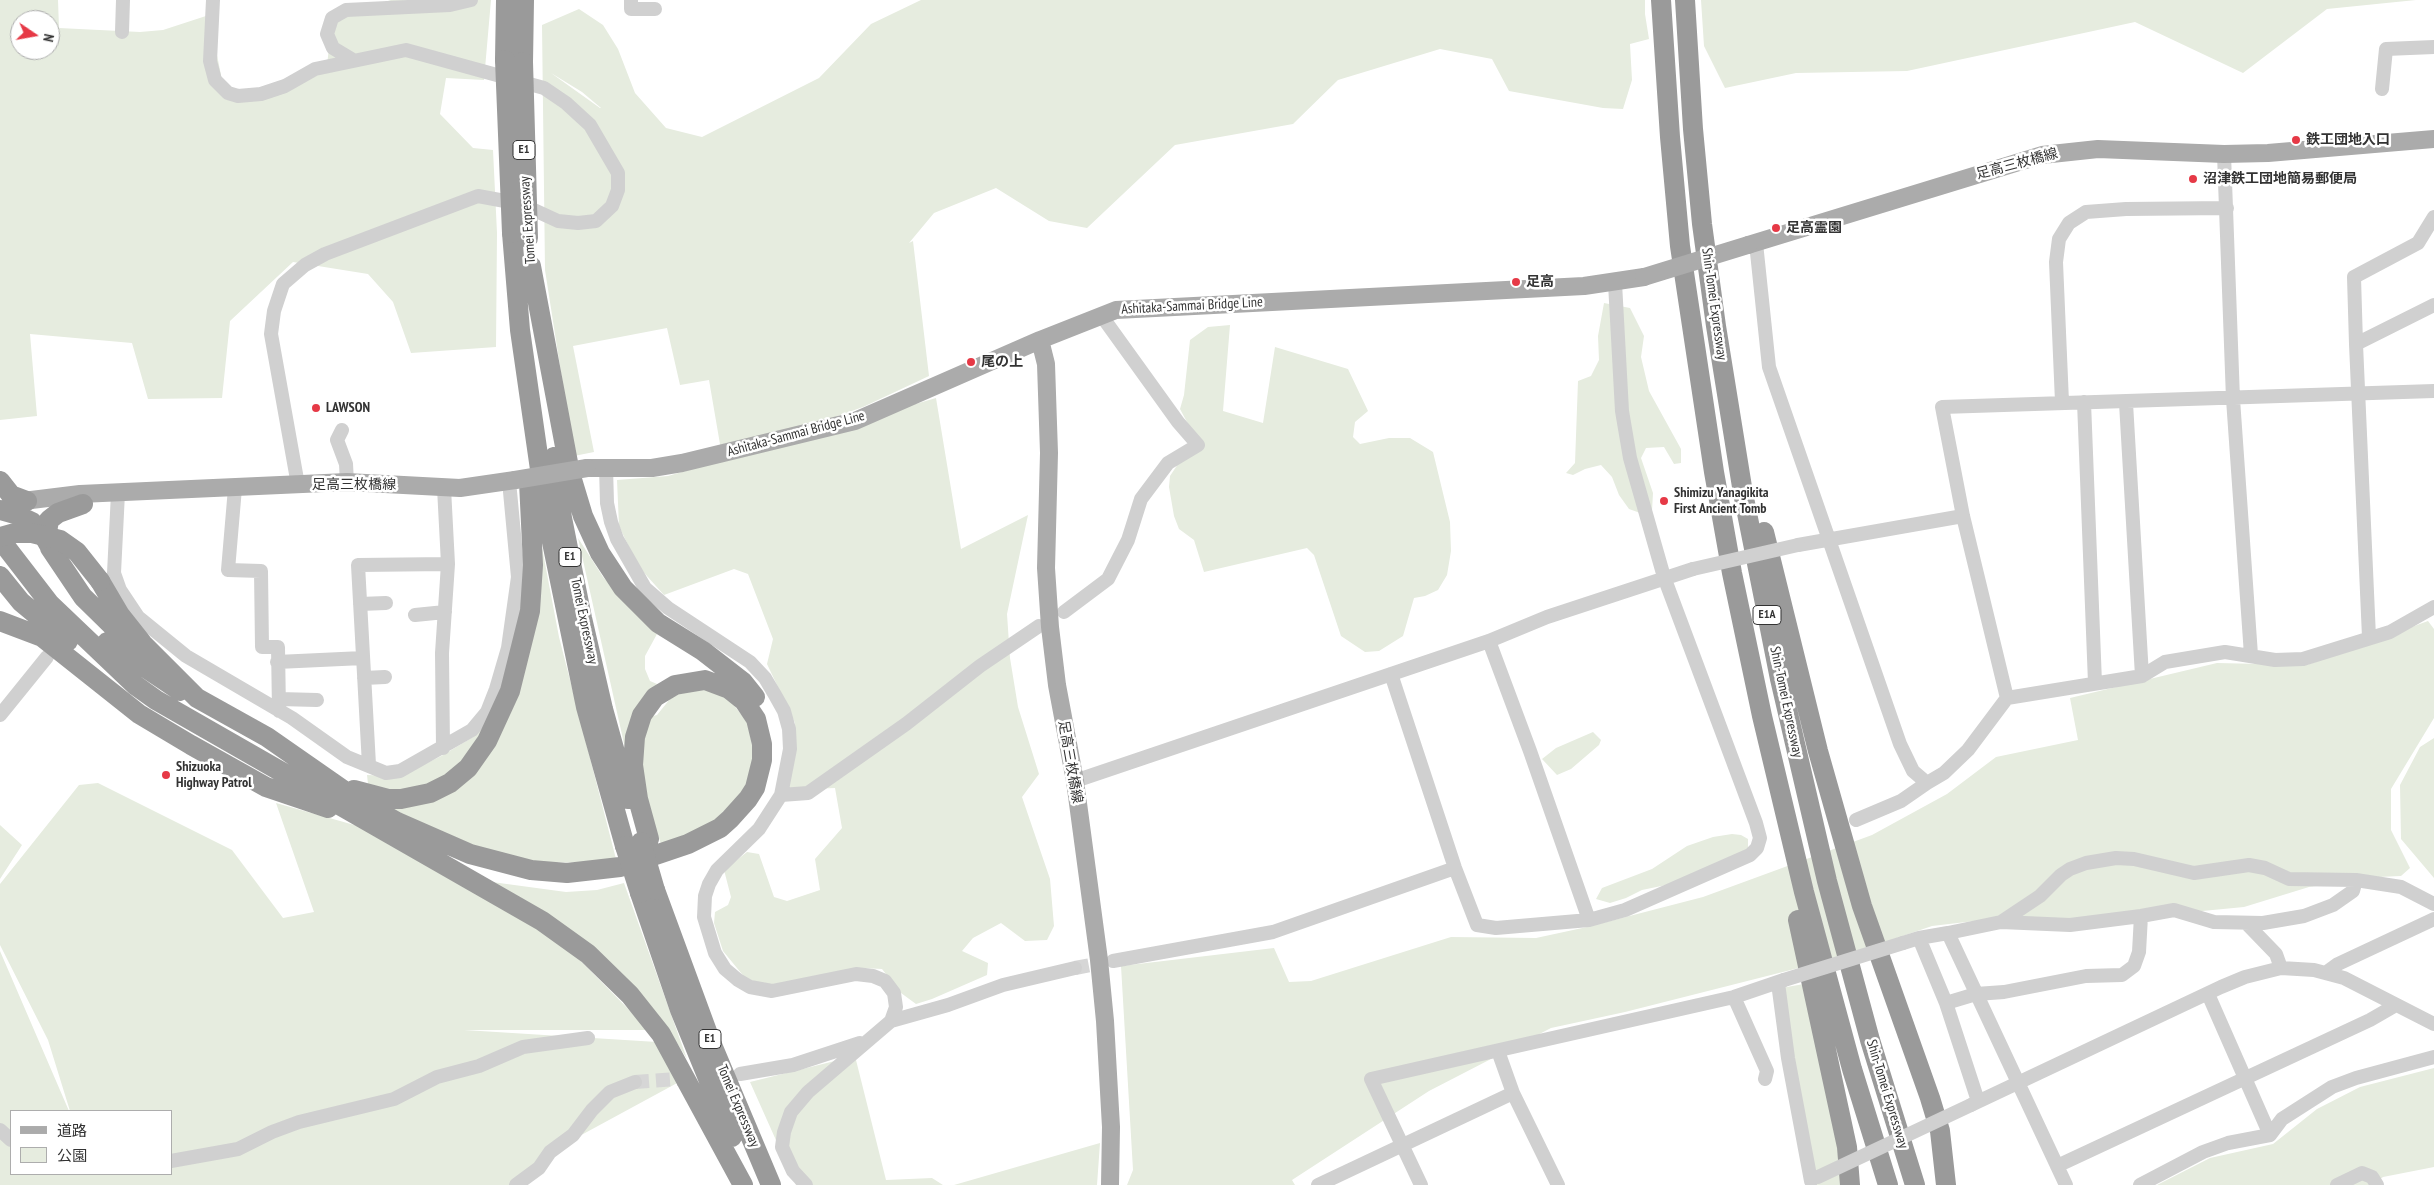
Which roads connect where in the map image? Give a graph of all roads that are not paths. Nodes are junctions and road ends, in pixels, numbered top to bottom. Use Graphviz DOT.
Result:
graph roads {
  1 [pos="123,0"];
  2 [pos="213,0"];
  3 [pos="472,0"];
  4 [pos="506,0"];
  5 [pos="524,0"];
  6 [pos="631,0"];
  7 [pos="1661,0"];
  8 [pos="1685,0"];
  9 [pos="655,9"];
  10 [pos="122,32"];
  11 [pos="2434,48"];
  12 [pos="353,60"];
  13 [pos="514,61"];
  14 [pos="2382,89"];
  15 [pos="2434,139"];
  16 [pos="2224,154"];
  17 [pos="2227,208"];
  18 [pos="2434,217"];
  19 [pos="1702,224"];
  20 [pos="520,236"];
  21 [pos="1752,244"];
  22 [pos="531,266"];
  23 [pos="1644,276"];
  24 [pos="1615,283"];
  25 [pos="2434,305"];
  26 [pos="1101,315"];
  27 [pos="520,330"];
  28 [pos="1040,340"];
  29 [pos="2356,344"];
  30 [pos="2434,391"];
  31 [pos="2359,394"];
  32 [pos="2233,399"];
  33 [pos="2062,402"];
  34 [pos="2084,402"];
  35 [pos="2126,403"];
  36 [pos="342,430"];
  37 [pos="606,467"];
  38 [pos="587,468"];
  39 [pos="0,481"];
  40 [pos="512,481"];
  41 [pos="347,482"];
  42 [pos="298,485"];
  43 [pos="234,488"];
  44 [pos="444,488"];
  45 [pos="118,493"];
  46 [pos="83,504"];
  47 [pos="6,510"];
  48 [pos="1963,516"];
  49 [pos="1830,538"];
  50 [pos="6,540"];
  51 [pos="50,548"];
  52 [pos="448,564"];
  53 [pos="1732,573"];
  54 [pos="0,576"];
  55 [pos="1664,577"];
  56 [pos="386,603"];
  57 [pos="360,604"];
  58 [pos="445,612"];
  59 [pos="1064,612"];
  60 [pos="2432,612"];
  61 [pos="415,615"];
  62 [pos="0,621"];
  63 [pos="1039,626"];
  64 [pos="2369,637"];
  65 [pos="1489,641"];
  66 [pos="2251,655"];
  67 [pos="48,657"];
  68 [pos="363,658"];
  69 [pos="277,662"];
  70 [pos="1391,674"];
  71 [pos="177,676"];
  72 [pos="2142,676"];
  73 [pos="364,678"];
  74 [pos="385,678"];
  75 [pos="2095,683"];
  76 [pos="197,698"];
  77 [pos="2007,698"];
  78 [pos="317,700"];
  79 [pos="279,705"];
  80 [pos="139,714"];
  81 [pos="0,715"];
  82 [pos="443,748"];
  83 [pos="369,765"];
  84 [pos="1075,780"];
  85 [pos="1928,783"];
  86 [pos="336,784"];
  87 [pos="781,794"];
  88 [pos="358,817"];
  89 [pos="1856,820"];
  90 [pos="638,842"];
  91 [pos="412,845"];
  92 [pos="1454,868"];
  93 [pos="2356,880"];
  94 [pos="653,890"];
  95 [pos="2434,904"];
  96 [pos="2141,916"];
  97 [pos="2434,919"];
  98 [pos="1589,920"];
  99 [pos="2001,922"];
  100 [pos="2247,924"];
  101 [pos="1948,933"];
  102 [pos="1918,938"];
  103 [pos="1113,961"];
  104 [pos="1075,968"];
  105 [pos="2281,968"];
  106 [pos="2327,972"];
  107 [pos="1781,982"];
  108 [pos="1976,994"];
  109 [pos="2208,994"];
  110 [pos="1734,997"];
  111 [pos="1946,1003"];
  112 [pos="2396,1005"];
  113 [pos="891,1021"];
  114 [pos="2434,1024"];
  115 [pos="588,1038"];
  116 [pos="865,1042"];
  117 [pos="1498,1051"];
  118 [pos="2434,1056"];
  119 [pos="740,1074"];
  120 [pos="2246,1077"];
  121 [pos="1765,1079"];
  122 [pos="635,1082"];
  123 [pos="2017,1084"];
  124 [pos="1514,1093"];
  125 [pos="1975,1103"];
  126 [pos="0,1130"];
  127 [pos="2270,1135"];
  128 [pos="10,1139"];
  129 [pos="1403,1145"];
  130 [pos="172,1160"];
  131 [pos="2057,1166"];
  132 [pos="1810,1181"];
  133 [pos="516,1185"];
  134 [pos="743,1185"];
  135 [pos="753,1185"];
  136 [pos="771,1185"];
  137 [pos="806,1185"];
  138 [pos="1110,1185"];
  139 [pos="1318,1185"];
  140 [pos="1421,1185"];
  141 [pos="1558,1185"];
  142 [pos="1850,1185"];
  143 [pos="1888,1185"];
  144 [pos="1915,1185"];
  145 [pos="1946,1185"];
  146 [pos="2066,1185"];
  147 [pos="2140,1185"];
  148 [pos="2337,1185"];
  149 [pos="2377,1185"];
  1 -- 10 [label="street"];
  2 -- 12 [label="street"];
  3 -- 12 [label="street"];
  4 -- 13 [label="highway, Tomei Expressway / E1"];
  5 -- 13 [label="highway, Tomei Expressway / E1"];
  6 -- 9 [label="street"];
  7 -- 53 [label="highway, Shin-Tomei Expressway / E1A"];
  8 -- 19 [label="highway, Shin-Tomei Expressway / E1A"];
  11 -- 14 [label="street"];
  12 -- 42 [label="street"];
  13 -- 20 [label="highway, Tomei Expressway / E1, bridge"];
  15 -- 16 [label="main road, 足高三枚橋線"];
  16 -- 17 [label="street"];
  16 -- 21 [label="main road, 足高三枚橋線"];
  17 -- 32 [label="street"];
  17 -- 33 [label="street"];
  18 -- 29 [label="street"];
  19 -- 144 [label="highway, Shin-Tomei Expressway / E1A"];
  19 -- 145 [label="highway"];
  20 -- 22 [label="highway, Tomei Expressway / E1"];
  20 -- 27 [label="highway, Tomei Expressway / E1"];
  21 -- 23 [label="main road, 足高三枚橋線, bridge"];
  21 -- 49 [label="street"];
  22 -- 90 [label="highway, Tomei Expressway / E1"];
  22 -- 91 [label="highway"];
  23 -- 24 [label="main road, Ashitaka-Sammai Bridge Line"];
  24 -- 26 [label="main road, Ashitaka-Sammai Bridge Line"];
  24 -- 55 [label="street"];
  25 -- 29 [label="street"];
  26 -- 28 [label="main road, Ashitaka-Sammai Bridge Line"];
  26 -- 59 [label="street"];
  27 -- 86 [label="highway"];
  27 -- 90 [label="highway, Tomei Expressway / E1"];
  28 -- 37 [label="main road, Ashitaka-Sammai Bridge Line"];
  28 -- 84 [label="main road, 足高三枚橋線"];
  29 -- 31 [label="street"];
  30 -- 31 [label="street"];
  31 -- 32 [label="street"];
  31 -- 64 [label="street"];
  32 -- 35 [label="street"];
  32 -- 66 [label="street"];
  33 -- 34 [label="street"];
  33 -- 48 [label="street"];
  34 -- 35 [label="street"];
  34 -- 75 [label="street"];
  35 -- 72 [label="street"];
  36 -- 41 [label="street"];
  37 -- 38 [label="main road, Ashitaka-Sammai Bridge Line"];
  37 -- 87 [label="street"];
  38 -- 40 [label="main road, 足高三枚橋線, bridge"];
  39 -- 47 [label="highway"];
  40 -- 44 [label="main road, 足高三枚橋線"];
  40 -- 82 [label="street"];
  41 -- 42 [label="main road, 足高三枚橋線"];
  41 -- 44 [label="main road, 足高三枚橋線"];
  42 -- 43 [label="main road, 足高三枚橋線"];
  43 -- 45 [label="main road, 足高三枚橋線"];
  43 -- 69 [label="street"];
  44 -- 52 [label="street"];
  45 -- 46 [label="main road, 足高三枚橋線"];
  45 -- 47 [label="main road, 足高三枚橋線"];
  45 -- 79 [label="street"];
  46 -- 47 [label="main road, 足高三枚橋線"];
  46 -- 51 [label="highway"];
  47 -- 51 [label="highway"];
  48 -- 49 [label="street"];
  48 -- 77 [label="street"];
  49 -- 55 [label="street, bridge"];
  49 -- 85 [label="street"];
  50 -- 71 [label="highway, bridge"];
  50 -- 76 [label="highway"];
  50 -- 88 [label="highway"];
  51 -- 71 [label="highway"];
  52 -- 57 [label="street"];
  52 -- 58 [label="street"];
  53 -- 142 [label="highway"];
  53 -- 143 [label="highway, Shin-Tomei Expressway / E1A"];
  54 -- 80 [label="highway"];
  55 -- 65 [label="street"];
  55 -- 98 [label="street"];
  56 -- 57 [label="street"];
  57 -- 68 [label="street"];
  58 -- 61 [label="street"];
  58 -- 82 [label="street"];
  60 -- 64 [label="street"];
  62 -- 80 [label="highway"];
  63 -- 87 [label="street"];
  64 -- 66 [label="street"];
  65 -- 70 [label="street"];
  65 -- 98 [label="street"];
  66 -- 72 [label="street"];
  67 -- 81 [label="street"];
  68 -- 69 [label="street"];
  68 -- 73 [label="street"];
  69 -- 79 [label="street"];
  70 -- 84 [label="street"];
  70 -- 92 [label="street"];
  71 -- 76 [label="highway"];
  72 -- 75 [label="street"];
  73 -- 74 [label="street"];
  73 -- 83 [label="street"];
  75 -- 77 [label="street"];
  76 -- 86 [label="highway"];
  77 -- 85 [label="street"];
  78 -- 79 [label="street"];
  79 -- 83 [label="street"];
  80 -- 88 [label="highway"];
  82 -- 83 [label="street"];
  84 -- 138 [label="main road, 足高三枚橋線"];
  85 -- 89 [label="street"];
  86 -- 90 [label="highway"];
  87 -- 113 [label="street"];
  88 -- 91 [label="highway"];
  90 -- 94 [label="highway, Tomei Expressway / E1, bridge"];
  91 -- 134 [label="highway"];
  92 -- 98 [label="street"];
  92 -- 103 [label="street"];
  93 -- 95 [label="street"];
  93 -- 99 [label="street"];
  93 -- 100 [label="street"];
  94 -- 135 [label="highway, Tomei Expressway / E1"];
  94 -- 136 [label="highway, Tomei Expressway / E1"];
  96 -- 99 [label="street"];
  96 -- 100 [label="street"];
  96 -- 108 [label="street"];
  97 -- 106 [label="street"];
  99 -- 101 [label="street"];
  100 -- 105 [label="street"];
  101 -- 102 [label="street"];
  101 -- 108 [label="street"];
  102 -- 107 [label="street, bridge"];
  102 -- 111 [label="street"];
  104 -- 113 [label="street"];
  105 -- 106 [label="street"];
  105 -- 109 [label="street"];
  106 -- 112 [label="street"];
  107 -- 110 [label="street"];
  107 -- 132 [label="street"];
  108 -- 111 [label="street"];
  108 -- 123 [label="street"];
  109 -- 120 [label="street"];
  109 -- 123 [label="street"];
  110 -- 117 [label="street"];
  110 -- 121 [label="street"];
  111 -- 125 [label="street"];
  112 -- 114 [label="street"];
  112 -- 120 [label="street"];
  113 -- 116 [label="street"];
  115 -- 130 [label="street"];
  116 -- 119 [label="street"];
  116 -- 137 [label="street"];
  117 -- 124 [label="street"];
  117 -- 129 [label="street"];
  118 -- 127 [label="street"];
  120 -- 127 [label="street"];
  120 -- 131 [label="street"];
  122 -- 133 [label="street"];
  123 -- 125 [label="street"];
  123 -- 131 [label="street"];
  124 -- 129 [label="street"];
  124 -- 141 [label="street"];
  125 -- 132 [label="street, bridge"];
  126 -- 128 [label="street"];
  127 -- 147 [label="street"];
  129 -- 139 [label="street"];
  129 -- 140 [label="street"];
  131 -- 146 [label="street"];
  148 -- 149 [label="street"];
}
